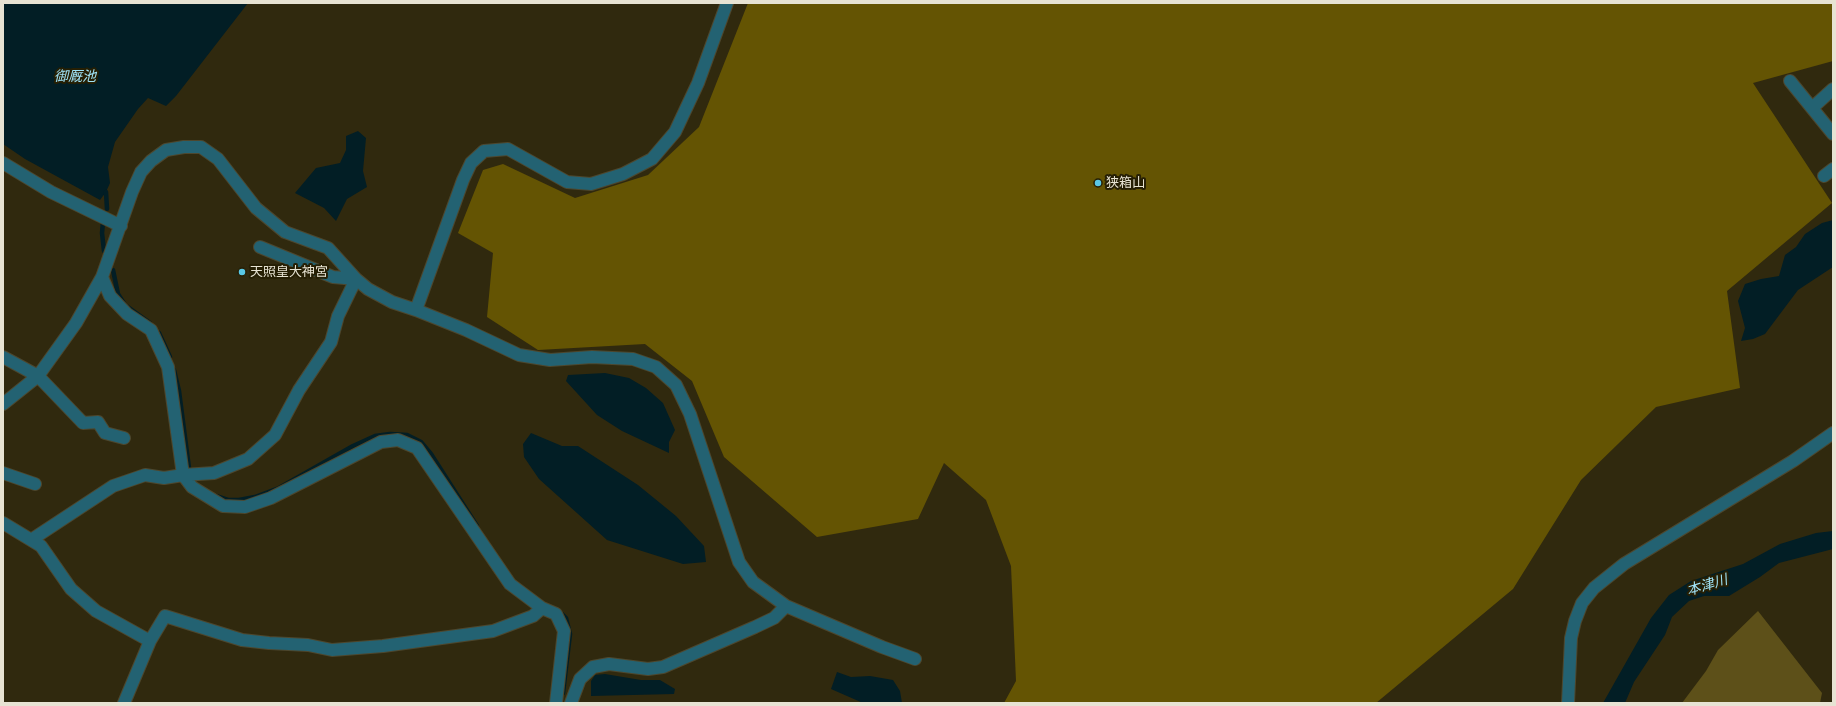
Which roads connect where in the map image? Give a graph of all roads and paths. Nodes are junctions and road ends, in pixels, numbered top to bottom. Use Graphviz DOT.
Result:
graph roads {
  1 [pos="727,3"];
  2 [pos="1790,81"];
  3 [pos="1833,89"];
  4 [pos="1812,108"];
  5 [pos="1833,134"];
  6 [pos="3,163"];
  7 [pos="121,226"];
  8 [pos="260,247"];
  9 [pos="102,277"];
  10 [pos="356,279"];
  11 [pos="416,310"];
  12 [pos="3,357"];
  13 [pos="38,376"];
  14 [pos="3,404"];
  15 [pos="1833,433"];
  16 [pos="124,438"];
  17 [pos="3,473"];
  18 [pos="183,475"];
  19 [pos="35,484"];
  20 [pos="3,523"];
  21 [pos="31,540"];
  22 [pos="786,606"];
  23 [pos="542,608"];
  24 [pos="150,641"];
  25 [pos="915,658"];
  26 [pos="124,703"];
  27 [pos="556,703"];
  28 [pos="571,703"];
  29 [pos="1568,703"];
  1 -- 11 [label="street"];
  2 -- 4 [label="street"];
  3 -- 4 [label="street"];
  4 -- 5 [label="street"];
  6 -- 7 [label="street"];
  7 -- 9 [label="street"];
  7 -- 10 [label="street"];
  8 -- 10 [label="street"];
  9 -- 13 [label="street"];
  9 -- 18 [label="street"];
  10 -- 11 [label="street"];
  10 -- 18 [label="street"];
  11 -- 22 [label="street"];
  12 -- 13 [label="street"];
  13 -- 14 [label="street"];
  13 -- 16 [label="street"];
  15 -- 29 [label="street"];
  17 -- 19 [label="street"];
  18 -- 21 [label="street"];
  18 -- 23 [label="street"];
  20 -- 21 [label="street"];
  21 -- 24 [label="street"];
  22 -- 25 [label="street"];
  22 -- 28 [label="street"];
  23 -- 24 [label="street"];
  23 -- 27 [label="street"];
  24 -- 26 [label="street"];
}
